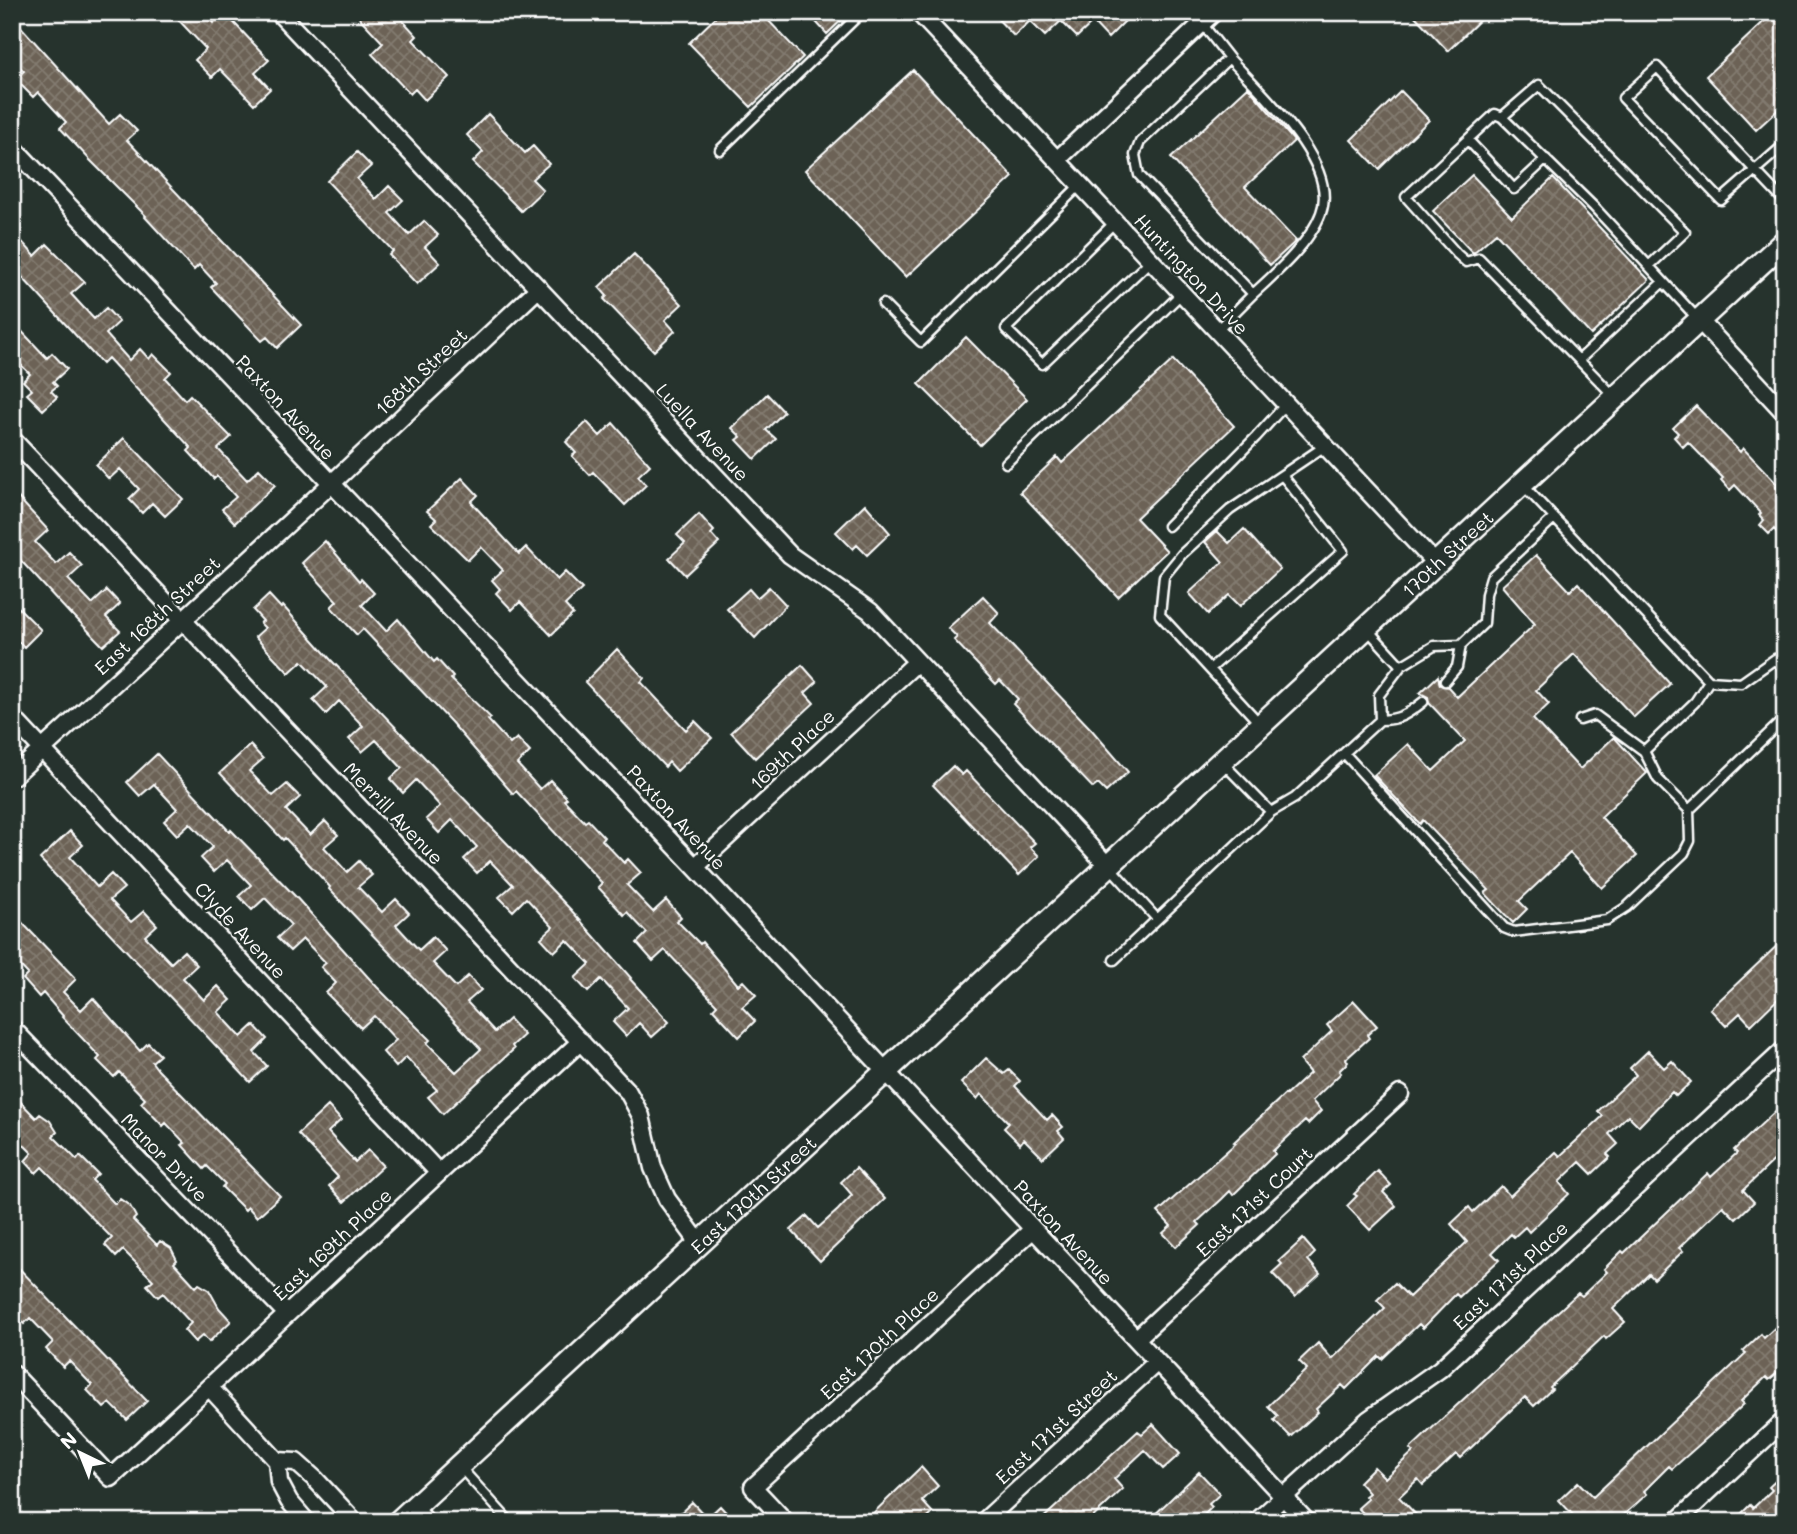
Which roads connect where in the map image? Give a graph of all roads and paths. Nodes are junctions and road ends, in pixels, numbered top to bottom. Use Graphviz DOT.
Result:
graph roads {
  1 [pos="278,12"];
  2 [pos="862,12"];
  3 [pos="918,12"];
  4 [pos="1202,16"];
  5 [pos="1229,58"];
  6 [pos="1502,117"];
  7 [pos="1468,140"];
  8 [pos="1785,144"];
  9 [pos="12,146"];
  10 [pos="720,150"];
  11 [pos="1546,159"];
  12 [pos="1057,160"];
  13 [pos="1754,170"];
  14 [pos="1080,185"];
  15 [pos="1785,202"];
  16 [pos="1115,222"];
  17 [pos="1785,241"];
  18 [pos="1151,260"];
  19 [pos="1649,266"];
  20 [pos="1664,282"];
  21 [pos="539,288"];
  22 [pos="1182,293"];
  23 [pos="1253,294"];
  24 [pos="883,304"];
  25 [pos="1699,320"];
  26 [pos="1217,330"];
  27 [pos="1579,360"];
  28 [pos="1616,398"];
  29 [pos="1286,404"];
  30 [pos="1785,413"];
  31 [pos="12,439"];
  32 [pos="1325,446"];
  33 [pos="1006,463"];
  34 [pos="1282,475"];
  35 [pos="331,484"];
  36 [pos="1522,484"];
  37 [pos="1554,518"];
  38 [pos="1168,526"];
  39 [pos="1436,564"];
  40 [pos="182,620"];
  41 [pos="1367,629"];
  42 [pos="1461,645"];
  43 [pos="917,662"];
  44 [pos="1401,666"];
  45 [pos="1210,669"];
  46 [pos="1785,669"];
  47 [pos="1445,681"];
  48 [pos="1709,681"];
  49 [pos="1423,702"];
  50 [pos="12,717"];
  51 [pos="1785,718"];
  52 [pos="1380,720"];
  53 [pos="1580,720"];
  54 [pos="1262,726"];
  55 [pos="42,749"];
  56 [pos="1644,751"];
  57 [pos="1344,753"];
  58 [pos="1222,762"];
  59 [pos="12,777"];
  60 [pos="1689,810"];
  61 [pos="1271,812"];
  62 [pos="695,867"];
  63 [pos="1109,867"];
  64 [pos="1157,919"];
  65 [pos="1114,960"];
  66 [pos="12,1028"];
  67 [pos="581,1041"];
  68 [pos="1785,1049"];
  69 [pos="886,1072"];
  70 [pos="1400,1094"];
  71 [pos="439,1172"];
  72 [pos="1032,1230"];
  73 [pos="699,1244"];
  74 [pos="287,1314"];
  75 [pos="1136,1339"];
  76 [pos="1157,1362"];
  77 [pos="12,1374"];
  78 [pos="209,1387"];
  79 [pos="1785,1420"];
  80 [pos="277,1461"];
  81 [pos="459,1465"];
  82 [pos="1283,1496"];
  83 [pos="416,1505"];
  84 [pos="307,1522"];
  85 [pos="355,1522"];
  86 [pos="398,1522"];
  87 [pos="432,1522"];
  88 [pos="510,1522"];
  89 [pos="786,1522"];
  90 [pos="983,1522"];
  91 [pos="1256,1522"];
  92 [pos="1307,1522"];
  93 [pos="1676,1522"];
  1 -- 21 [label="street, Luella Avenue"];
  2 -- 10 [label="lane"];
  3 -- 12 [label="street, Huntington Drive"];
  4 -- 5 [label="lane"];
  4 -- 12 [label="street"];
  5 -- 23 [label="lane"];
  5 -- 23 [label="lane"];
  6 -- 7 [label="lane"];
  6 -- 11 [label="lane"];
  6 -- 19 [label="lane"];
  7 -- 11 [label="lane"];
  7 -- 27 [label="lane"];
  8 -- 13 [label="lane"];
  9 -- 35 [label="street, Paxton Avenue"];
  11 -- 19 [label="lane"];
  12 -- 14 [label="street, Huntington Drive"];
  13 -- 13 [label="lane"];
  13 -- 15 [label="lane"];
  14 -- 16 [label="street, Huntington Drive"];
  14 -- 24 [label="lane"];
  16 -- 18 [label="street, Huntington Drive"];
  16 -- 18 [label="lane"];
  17 -- 25 [label="street, 170th Street"];
  18 -- 22 [label="street, Huntington Drive"];
  19 -- 20 [label="lane"];
  20 -- 25 [label="lane"];
  20 -- 27 [label="lane"];
  21 -- 35 [label="street, 168th Street"];
  21 -- 43 [label="street, Luella Avenue"];
  22 -- 26 [label="street, Huntington Drive"];
  22 -- 33 [label="lane"];
  23 -- 26 [label="lane"];
  25 -- 28 [label="street, 170th Street"];
  25 -- 30 [label="street"];
  26 -- 29 [label="street, Huntington Drive"];
  27 -- 28 [label="lane"];
  28 -- 36 [label="street, 170th Street"];
  29 -- 32 [label="street, Huntington Drive"];
  29 -- 38 [label="lane"];
  31 -- 40 [label="street, Merrill Avenue"];
  32 -- 34 [label="lane"];
  32 -- 39 [label="street, Huntington Drive"];
  34 -- 45 [label="lane"];
  34 -- 45 [label="lane"];
  35 -- 40 [label="street, East 168th Street"];
  35 -- 62 [label="street, Paxton Avenue"];
  36 -- 37 [label="lane"];
  36 -- 39 [label="street, 170th Street"];
  37 -- 42 [label="lane"];
  37 -- 48 [label="lane"];
  39 -- 41 [label="street, 170th Street"];
  40 -- 55 [label="street, East 168th Street"];
  40 -- 67 [label="street, Merrill Avenue"];
  41 -- 44 [label="lane"];
  41 -- 54 [label="street, 170th Street"];
  42 -- 44 [label="lane"];
  42 -- 47 [label="lane"];
  43 -- 62 [label="street, 169th Place"];
  43 -- 63 [label="street, Luella Avenue"];
  44 -- 52 [label="lane"];
  45 -- 54 [label="lane"];
  46 -- 48 [label="lane"];
  48 -- 56 [label="lane"];
  49 -- 52 [label="lane"];
  50 -- 55 [label="street, Clyde Avenue"];
  51 -- 60 [label="lane"];
  52 -- 57 [label="lane"];
  53 -- 56 [label="lane"];
  54 -- 58 [label="street, 170th Street"];
  55 -- 59 [label="street, East 168th Street"];
  55 -- 71 [label="street, Clyde Avenue"];
  56 -- 60 [label="lane"];
  57 -- 60 [label="lane"];
  57 -- 61 [label="lane"];
  58 -- 61 [label="lane"];
  58 -- 63 [label="street, 170th Street"];
  61 -- 64 [label="lane"];
  62 -- 69 [label="street, Paxton Avenue"];
  63 -- 64 [label="lane"];
  63 -- 69 [label="street, East 170th Street"];
  64 -- 65 [label="lane"];
  66 -- 74 [label="street, Manor Drive"];
  67 -- 71 [label="street, East 169th Place"];
  67 -- 73 [label="street, Merrill Avenue"];
  68 -- 82 [label="street, East 171st Place"];
  69 -- 72 [label="street, Paxton Avenue"];
  69 -- 73 [label="street, East 170th Street"];
  70 -- 75 [label="street, East 171st Court"];
  71 -- 74 [label="street, East 169th Place"];
  72 -- 75 [label="street, Paxton Avenue"];
  72 -- 89 [label="street, East 170th Place"];
  73 -- 81 [label="street, East 170th Street"];
  74 -- 78 [label="street, East 169th Place"];
  75 -- 76 [label="street, Paxton Avenue"];
  76 -- 82 [label="street, Paxton Avenue"];
  76 -- 90 [label="street, East 171st Street"];
  77 -- 78 [label="street, East 169th Place"];
  78 -- 80 [label="street"];
  79 -- 93 [label="street"];
  80 -- 84 [label="street"];
  80 -- 85 [label="street"];
  81 -- 83 [label="street, East 170th Street"];
  81 -- 88 [label="lane"];
  82 -- 91 [label="street, East 171st Place"];
  82 -- 92 [label="street, Paxton Avenue"];
  83 -- 86 [label="street, East 170th Street"];
  83 -- 87 [label="lane"];
}
